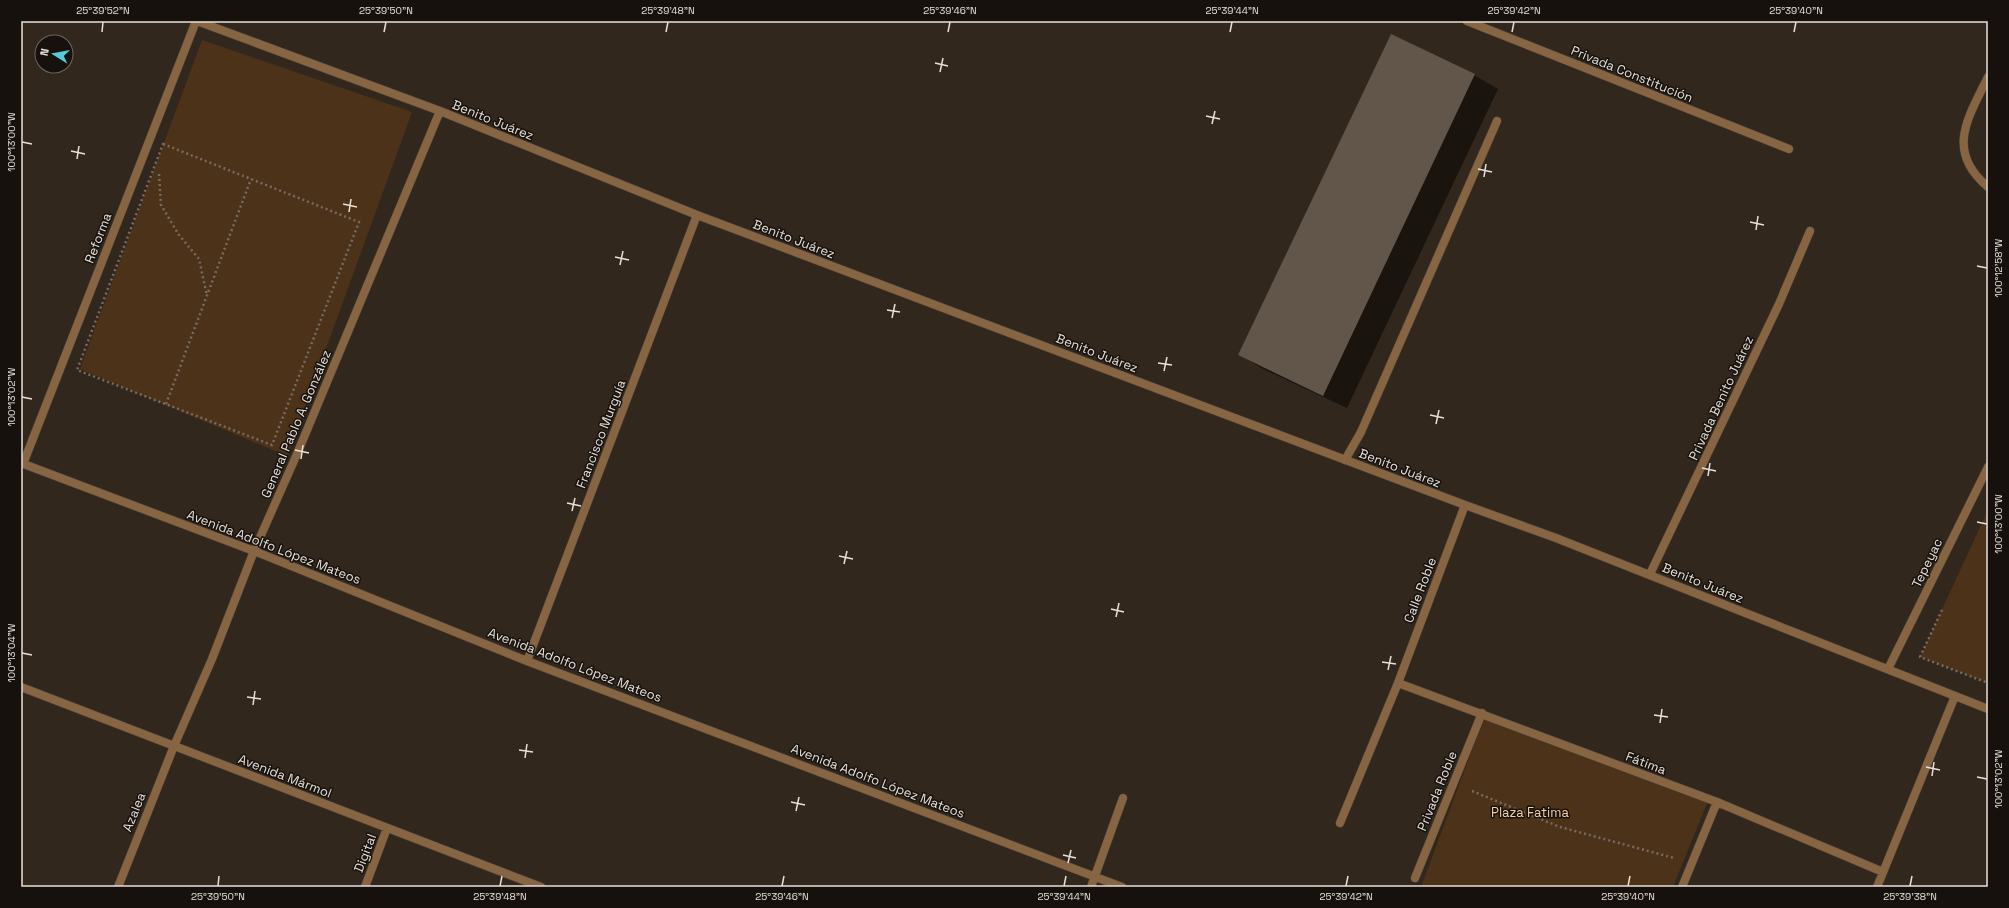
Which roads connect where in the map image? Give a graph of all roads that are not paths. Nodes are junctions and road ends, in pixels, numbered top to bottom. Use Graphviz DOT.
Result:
graph roads {
  1 [pos="196,21"];
  2 [pos="1467,21"];
  3 [pos="1988,77"];
  4 [pos="440,111"];
  5 [pos="1497,121"];
  6 [pos="1789,149"];
  7 [pos="1988,187"];
  8 [pos="697,215"];
  9 [pos="1810,231"];
  10 [pos="1345,460"];
  11 [pos="22,463"];
  12 [pos="1988,467"];
  13 [pos="1465,505"];
  14 [pos="254,550"];
  15 [pos="1650,574"];
  16 [pos="527,661"];
  17 [pos="1888,669"];
  18 [pos="1398,683"];
  19 [pos="21,687"];
  20 [pos="1955,696"];
  21 [pos="1988,709"];
  22 [pos="1482,713"];
  23 [pos="174,746"];
  24 [pos="1123,798"];
  25 [pos="1717,802"];
  26 [pos="1340,823"];
  27 [pos="387,828"];
  28 [pos="1883,872"];
  29 [pos="1095,876"];
  30 [pos="1415,878"];
  31 [pos="118,887"];
  32 [pos="365,887"];
  33 [pos="541,887"];
  34 [pos="1091,887"];
  35 [pos="1122,887"];
  36 [pos="1682,887"];
  37 [pos="1877,887"];
  1 -- 4 [label="street, Benito Juárez"];
  1 -- 11 [label="street, Reforma"];
  2 -- 6 [label="street, Privada Constitución"];
  3 -- 7 [label="street"];
  4 -- 8 [label="street, Benito Juárez"];
  4 -- 14 [label="street, General Pablo A. González"];
  5 -- 10 [label="street"];
  8 -- 10 [label="street, Benito Juárez"];
  8 -- 16 [label="street, Francisco Murguía"];
  9 -- 15 [label="street, Privada Benito Juárez"];
  10 -- 13 [label="street, Benito Juárez"];
  11 -- 14 [label="street, Avenida Adolfo López Mateos"];
  12 -- 17 [label="street, Tepeyac"];
  13 -- 15 [label="street, Benito Juárez"];
  13 -- 18 [label="street, Calle Roble"];
  14 -- 16 [label="street, Avenida Adolfo López Mateos"];
  14 -- 23 [label="street, General Pablo A. González"];
  15 -- 17 [label="street, Benito Juárez"];
  16 -- 29 [label="street, Avenida Adolfo López Mateos"];
  17 -- 20 [label="street, Benito Juárez"];
  18 -- 22 [label="street, Fátima"];
  18 -- 26 [label="street"];
  19 -- 23 [label="street, Avenida Mármol"];
  20 -- 21 [label="street, Benito Juárez"];
  20 -- 28 [label="street"];
  22 -- 25 [label="street, Fátima"];
  22 -- 30 [label="street, Privada Roble"];
  23 -- 27 [label="street, Avenida Mármol"];
  23 -- 31 [label="street, Azalea"];
  24 -- 29 [label="street"];
  25 -- 28 [label="street, Fátima"];
  25 -- 36 [label="street"];
  27 -- 32 [label="street, Digital"];
  27 -- 33 [label="street, Avenida Mármol"];
  28 -- 37 [label="street"];
  29 -- 34 [label="street"];
  29 -- 35 [label="street, Avenida Adolfo López Mateos"];
}
